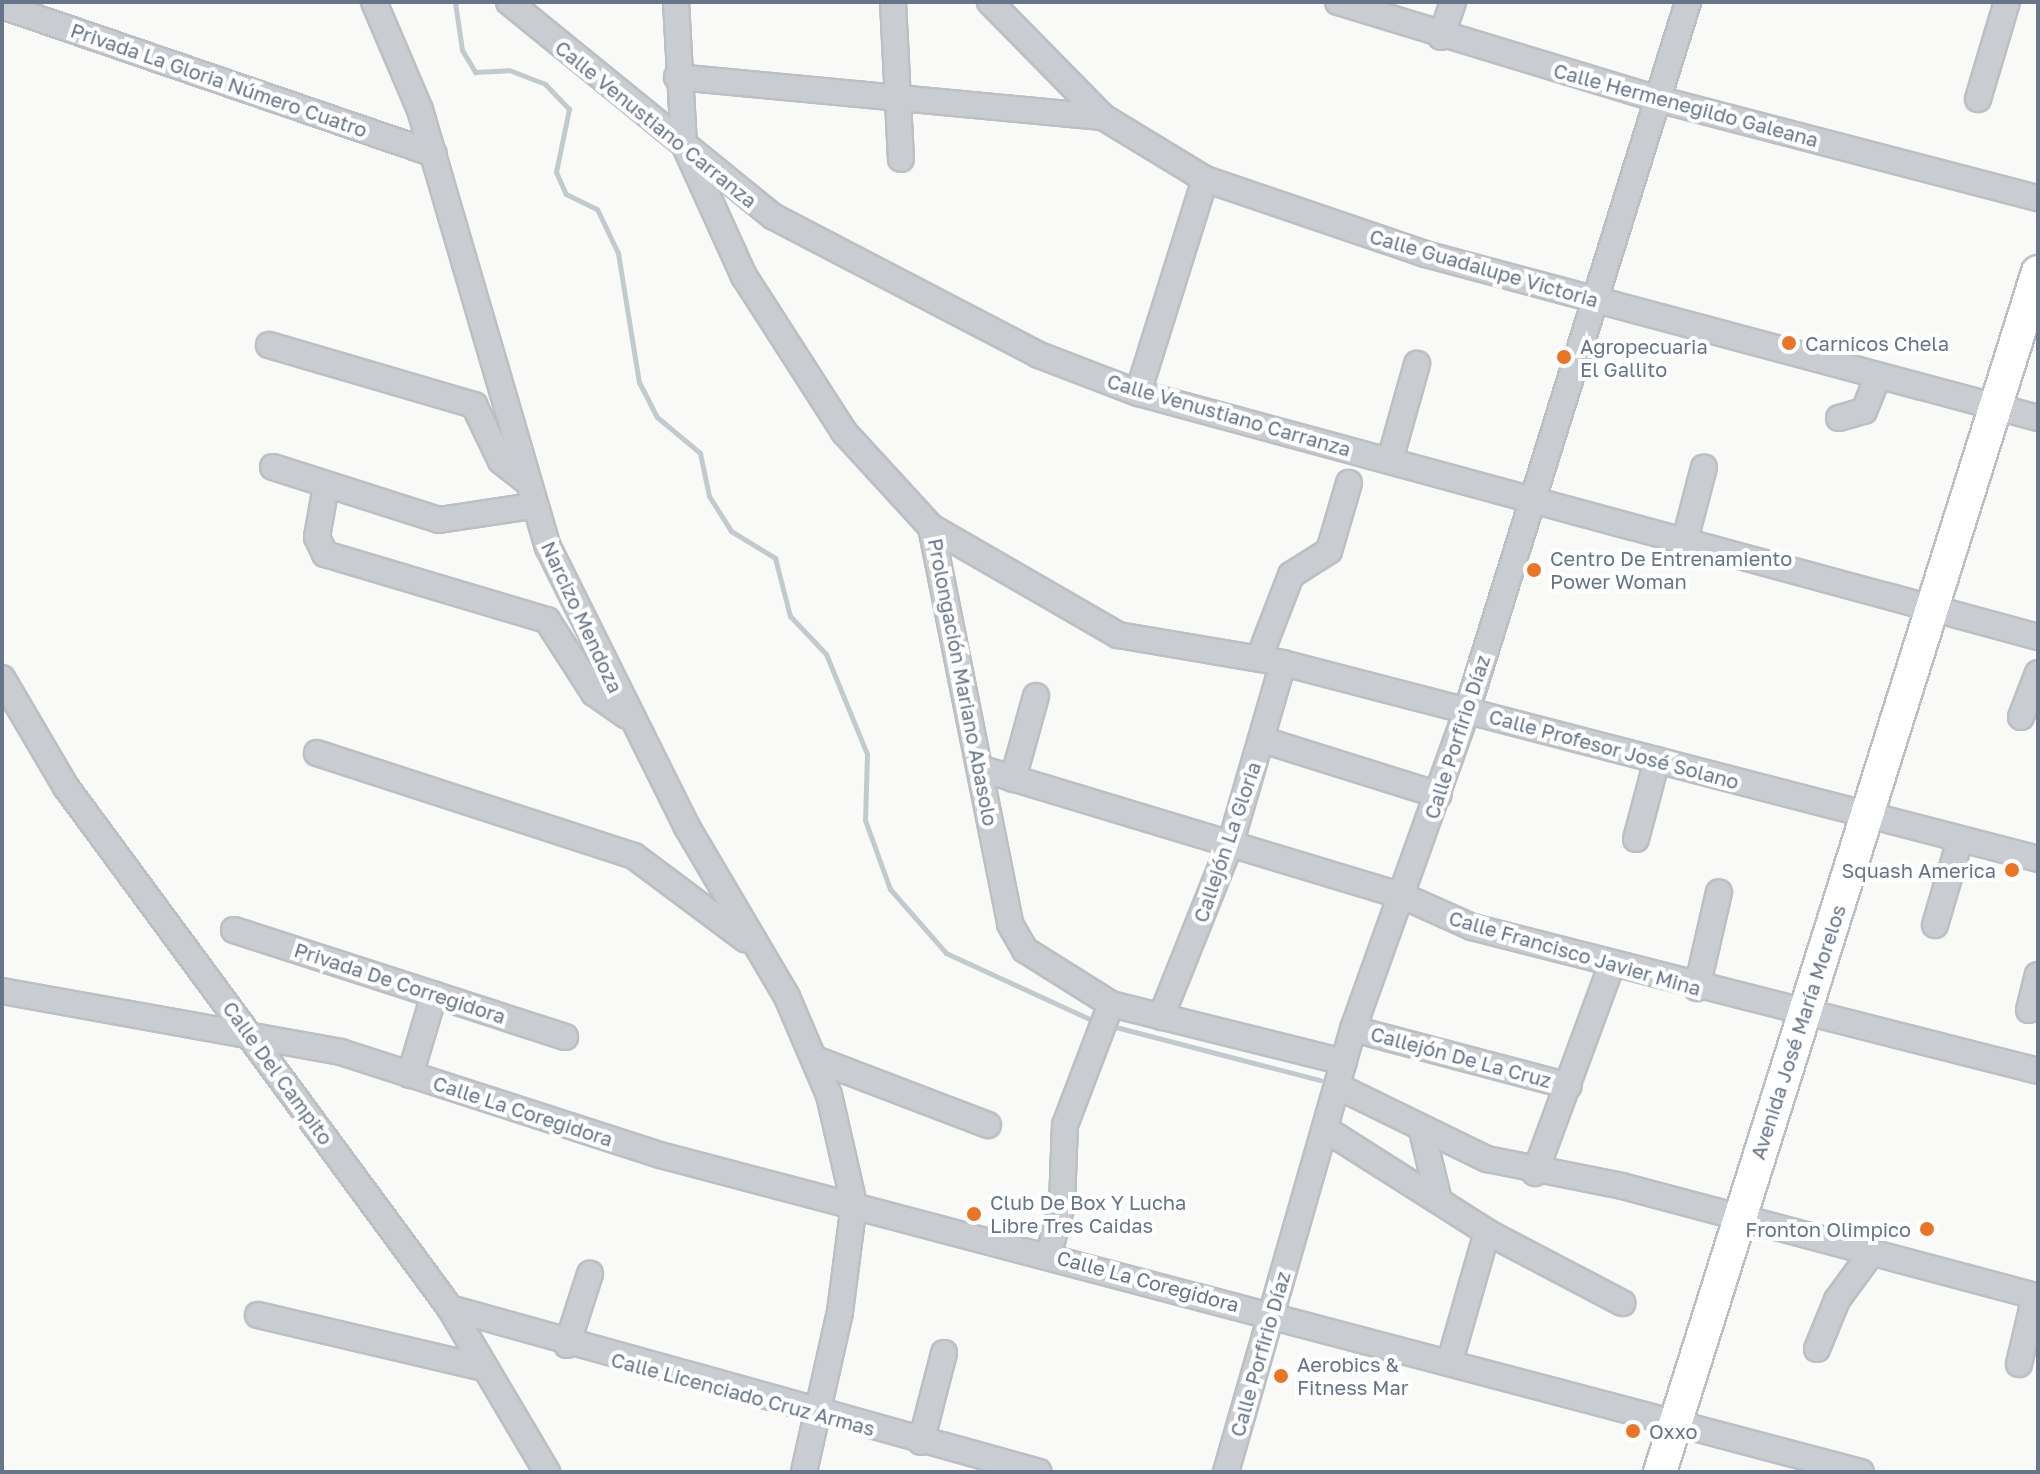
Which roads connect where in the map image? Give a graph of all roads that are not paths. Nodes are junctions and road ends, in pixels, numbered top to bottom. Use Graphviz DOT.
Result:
graph roads {
  1 [pos="374,2"];
  2 [pos="509,2"];
  3 [pos="676,2"];
  4 [pos="893,2"];
  5 [pos="990,2"];
  6 [pos="1338,2"];
  7 [pos="1453,2"];
  8 [pos="1688,2"];
  9 [pos="2007,2"];
  10 [pos="5,7"];
  11 [pos="1441,37"];
  12 [pos="677,77"];
  13 [pos="897,98"];
  14 [pos="1657,99"];
  15 [pos="1978,99"];
  16 [pos="1103,117"];
  17 [pos="684,144"];
  18 [pos="434,154"];
  19 [pos="901,159"];
  20 [pos="1205,179"];
  21 [pos="2038,198"];
  22 [pos="2038,272"];
  23 [pos="1596,299"];
  24 [pos="269,345"];
  25 [pos="1417,364"];
  26 [pos="1877,378"];
  27 [pos="1138,393"];
  28 [pos="1998,407"];
  29 [pos="1839,418"];
  30 [pos="2038,418"];
  31 [pos="1390,460"];
  32 [pos="273,467"];
  33 [pos="1704,467"];
  34 [pos="527,481"];
  35 [pos="1349,483"];
  36 [pos="326,486"];
  37 [pos="1532,498"];
  38 [pos="533,506"];
  39 [pos="931,527"];
  40 [pos="1685,540"];
  41 [pos="1935,610"];
  42 [pos="2038,637"];
  43 [pos="1271,661"];
  44 [pos="2038,673"];
  45 [pos="2,678"];
  46 [pos="1036,696"];
  47 [pos="1467,710"];
  48 [pos="628,716"];
  49 [pos="2021,717"];
  50 [pos="1263,740"];
  51 [pos="317,753"];
  52 [pos="1657,760"];
  53 [pos="982,769"];
  54 [pos="1013,779"];
  55 [pos="1439,795"];
  56 [pos="1869,816"];
  57 [pos="1636,839"];
  58 [pos="1960,840"];
  59 [pos="1231,842"];
  60 [pos="2038,859"];
  61 [pos="1719,892"];
  62 [pos="1405,897"];
  63 [pos="1935,925"];
  64 [pos="234,930"];
  65 [pos="756,948"];
  66 [pos="1611,966"];
  67 [pos="2038,975"];
  68 [pos="1697,988"];
  69 [pos="2,991"];
  70 [pos="434,995"];
  71 [pos="2029,1010"];
  72 [pos="1109,1011"];
  73 [pos="1802,1012"];
  74 [pos="1161,1017"];
  75 [pos="1353,1029"];
  76 [pos="565,1037"];
  77 [pos="252,1038"];
  78 [pos="815,1059"];
  79 [pos="1344,1062"];
  80 [pos="2038,1071"];
  81 [pos="410,1075"];
  82 [pos="1337,1086"];
  83 [pos="1569,1086"];
  84 [pos="988,1125"];
  85 [pos="1325,1129"];
  86 [pos="1422,1131"];
  87 [pos="1535,1173"];
  88 [pos="1439,1201"];
  89 [pos="854,1204"];
  90 [pos="1740,1217"];
  91 [pos="1487,1232"];
  92 [pos="1872,1252"];
  93 [pos="1049,1253"];
  94 [pos="590,1274"];
  95 [pos="2037,1297"];
  96 [pos="1622,1303"];
  97 [pos="450,1308"];
  98 [pos="1271,1314"];
  99 [pos="258,1315"];
  100 [pos="567,1345"];
  101 [pos="1817,1349"];
  102 [pos="944,1353"];
  103 [pos="1450,1361"];
  104 [pos="2019,1364"];
  105 [pos="484,1368"];
  106 [pos="821,1416"];
  107 [pos="1675,1423"];
  108 [pos="921,1442"];
  109 [pos="547,1472"];
  110 [pos="804,1472"];
  111 [pos="1039,1472"];
  112 [pos="1226,1472"];
  113 [pos="1660,1472"];
  114 [pos="1861,1472"];
  1 -- 18 [label="street, Narcizo Mendoza"];
  2 -- 17 [label="street, Calle Venustiano Carranza"];
  3 -- 12 [label="street"];
  4 -- 13 [label="street"];
  5 -- 16 [label="street, Calle Guadalupe Victoria"];
  6 -- 11 [label="street, Calle Hermenegildo Galeana"];
  7 -- 11 [label="street"];
  8 -- 14 [label="street, Calle Porfirio Díaz"];
  9 -- 15 [label="street"];
  10 -- 18 [label="street, Privada La Gloria Número Cuatro"];
  11 -- 14 [label="street, Calle Hermenegildo Galeana"];
  12 -- 13 [label="street"];
  12 -- 17 [label="street"];
  13 -- 16 [label="street"];
  13 -- 19 [label="street"];
  14 -- 21 [label="street, Calle Hermenegildo Galeana"];
  14 -- 23 [label="street, Calle Porfirio Díaz"];
  16 -- 20 [label="street, Calle Guadalupe Victoria"];
  17 -- 27 [label="street, Calle Venustiano Carranza"];
  17 -- 39 [label="street, Prolongación Mariano Abasolo"];
  18 -- 34 [label="street, Narcizo Mendoza"];
  20 -- 23 [label="street, Calle Guadalupe Victoria"];
  20 -- 27 [label="street"];
  22 -- 28 [label="main road, Avenida José María Morelos"];
  23 -- 26 [label="street, Calle Guadalupe Victoria"];
  23 -- 37 [label="street, Calle Porfirio Díaz"];
  24 -- 34 [label="street"];
  25 -- 31 [label="street"];
  26 -- 28 [label="street, Calle Guadalupe Victoria"];
  26 -- 29 [label="street"];
  27 -- 31 [label="street, Calle Venustiano Carranza"];
  28 -- 30 [label="street, Calle Guadalupe Victoria"];
  28 -- 41 [label="main road, Avenida José María Morelos"];
  31 -- 37 [label="street, Calle Venustiano Carranza"];
  32 -- 36 [label="street"];
  33 -- 40 [label="street"];
  34 -- 38 [label="street, Narcizo Mendoza"];
  35 -- 43 [label="street, Callejón La Gloria"];
  36 -- 38 [label="street"];
  36 -- 48 [label="street"];
  37 -- 40 [label="street, Calle Venustiano Carranza"];
  37 -- 47 [label="street, Calle Porfirio Díaz"];
  38 -- 48 [label="street, Narcizo Mendoza"];
  39 -- 43 [label="street, Calle Profesor José Solano"];
  39 -- 53 [label="street, Prolongación Mariano Abasolo"];
  40 -- 41 [label="street, Calle Venustiano Carranza"];
  41 -- 42 [label="street, Calle Venustiano Carranza"];
  41 -- 56 [label="main road, Avenida José María Morelos"];
  43 -- 47 [label="street, Calle Profesor José Solano"];
  43 -- 50 [label="street, Callejón La Gloria"];
  44 -- 49 [label="street"];
  45 -- 77 [label="street, Calle Del Campito"];
  46 -- 54 [label="street"];
  47 -- 52 [label="street, Calle Profesor José Solano"];
  47 -- 55 [label="street, Calle Porfirio Díaz"];
  48 -- 65 [label="street, Narcizo Mendoza"];
  50 -- 55 [label="street"];
  50 -- 59 [label="street, Callejón La Gloria"];
  51 -- 65 [label="street"];
  52 -- 56 [label="street, Calle Profesor José Solano"];
  52 -- 57 [label="street"];
  53 -- 54 [label="street, Calle Francisco Javier Mina"];
  53 -- 72 [label="street, Prolongación Mariano Abasolo"];
  54 -- 59 [label="street, Calle Francisco Javier Mina"];
  55 -- 62 [label="street, Calle Porfirio Díaz"];
  56 -- 58 [label="street, Calle Profesor José Solano"];
  56 -- 73 [label="main road, Avenida José María Morelos"];
  58 -- 60 [label="street, Calle Profesor José Solano"];
  58 -- 63 [label="street"];
  59 -- 62 [label="street, Calle Francisco Javier Mina"];
  59 -- 74 [label="street, Callejón La Gloria"];
  61 -- 68 [label="street"];
  62 -- 66 [label="street, Calle Francisco Javier Mina"];
  62 -- 75 [label="street, Calle Porfirio Díaz"];
  64 -- 70 [label="street, Privada De Corregidora"];
  65 -- 78 [label="street, Narcizo Mendoza"];
  66 -- 68 [label="street, Calle Francisco Javier Mina"];
  66 -- 83 [label="street"];
  67 -- 71 [label="street"];
  68 -- 73 [label="street, Calle Francisco Javier Mina"];
  69 -- 77 [label="street, Calle La Coregidora"];
  70 -- 76 [label="street, Privada De Corregidora"];
  70 -- 81 [label="street"];
  72 -- 74 [label="street, Prolongación Mariano Abasolo"];
  72 -- 93 [label="street"];
  73 -- 80 [label="street, Calle Francisco Javier Mina"];
  73 -- 90 [label="main road, Avenida José María Morelos"];
  74 -- 79 [label="street, Prolongación Mariano Abasolo"];
  75 -- 79 [label="street, Calle Porfirio Díaz"];
  75 -- 83 [label="street, Callejón De La Cruz"];
  77 -- 81 [label="street, Calle La Coregidora"];
  77 -- 97 [label="street, Calle Del Campito"];
  78 -- 84 [label="street"];
  78 -- 89 [label="street, Narcizo Mendoza"];
  79 -- 82 [label="street, Calle Porfirio Díaz"];
  81 -- 89 [label="street, Calle La Coregidora"];
  82 -- 85 [label="street, Calle Porfirio Díaz"];
  82 -- 86 [label="street"];
  83 -- 87 [label="street"];
  85 -- 88 [label="street"];
  85 -- 98 [label="street, Calle Porfirio Díaz"];
  86 -- 87 [label="street"];
  86 -- 88 [label="street"];
  87 -- 90 [label="street"];
  88 -- 91 [label="street"];
  89 -- 93 [label="street, Calle La Coregidora"];
  89 -- 106 [label="street"];
  90 -- 92 [label="street"];
  90 -- 107 [label="main road, Avenida José María Morelos"];
  91 -- 96 [label="street"];
  91 -- 103 [label="street"];
  92 -- 95 [label="street"];
  92 -- 101 [label="street"];
  93 -- 98 [label="street, Calle La Coregidora"];
  94 -- 100 [label="street"];
  95 -- 104 [label="street"];
  97 -- 100 [label="street, Calle Licenciado Cruz Armas"];
  97 -- 105 [label="street, Calle Del Campito"];
  98 -- 103 [label="street, Calle La Coregidora"];
  98 -- 112 [label="street, Calle Porfirio Díaz"];
  99 -- 105 [label="street"];
  100 -- 106 [label="street, Calle Licenciado Cruz Armas"];
  102 -- 108 [label="street"];
  103 -- 107 [label="street, Calle La Coregidora"];
  105 -- 109 [label="street, Calle Del Campito"];
  106 -- 108 [label="street, Calle Licenciado Cruz Armas"];
  106 -- 110 [label="street"];
  107 -- 113 [label="main road, Avenida José María Morelos"];
  107 -- 114 [label="street, Calle La Coregidora"];
  108 -- 111 [label="street, Calle Licenciado Cruz Armas"];
}
